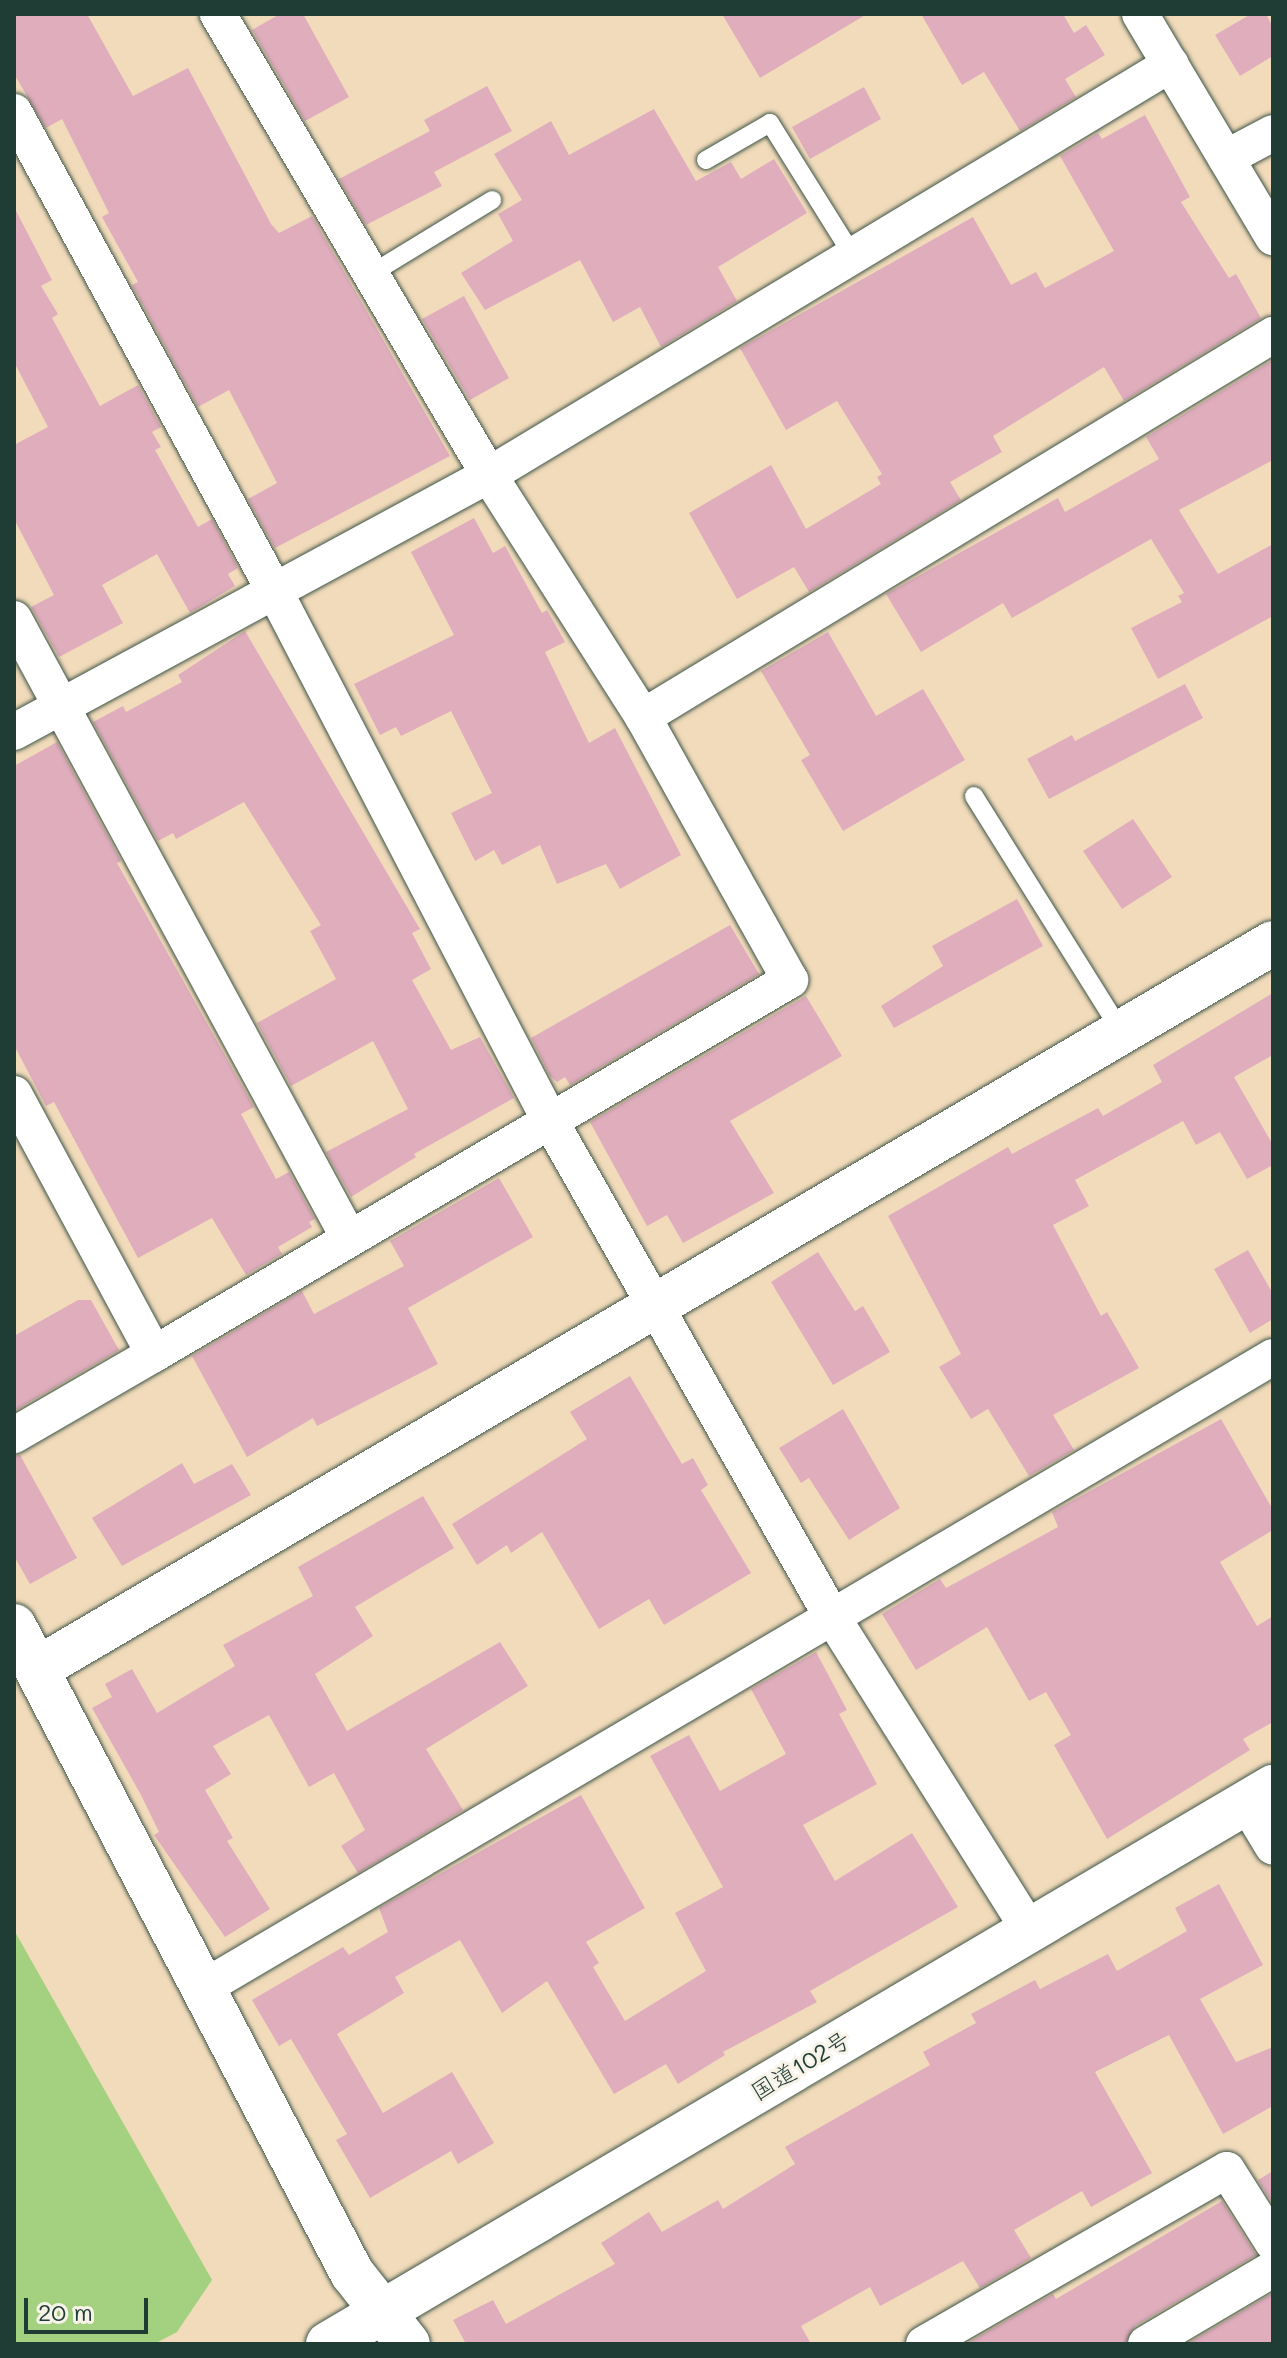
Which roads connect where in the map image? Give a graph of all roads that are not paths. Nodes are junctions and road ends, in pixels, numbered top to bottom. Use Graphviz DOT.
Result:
graph roads {
  1 [pos="218,14"];
  2 [pos="1140,14"];
  3 [pos="1171,64"];
  4 [pos="14,112"];
  5 [pos="1273,133"];
  6 [pos="1226,158"];
  7 [pos="706,160"];
  8 [pos="492,200"];
  9 [pos="1273,237"];
  10 [pos="853,256"];
  11 [pos="371,274"];
  12 [pos="1273,335"];
  13 [pos="489,475"];
  14 [pos="274,590"];
  15 [pos="14,619"];
  16 [pos="61,707"];
  17 [pos="643,717"];
  18 [pos="14,732"];
  19 [pos="974,796"];
  20 [pos="1273,943"];
  21 [pos="1121,1031"];
  22 [pos="14,1094"];
  23 [pos="549,1119"];
  24 [pos="349,1238"];
  25 [pos="654,1304"];
  26 [pos="154,1354"];
  27 [pos="1273,1357"];
  28 [pos="14,1435"];
  29 [pos="831,1615"];
  30 [pos="14,1626"];
  31 [pos="26,1674"];
  32 [pos="1260,1794"];
  33 [pos="1273,1847"];
  34 [pos="1029,1929"];
  35 [pos="203,1988"];
  36 [pos="1273,2248"];
  37 [pos="396,2329"];
  38 [pos="328,2344"];
  39 [pos="924,2344"];
  40 [pos="1146,2344"];
  1 -- 11 [label="street"];
  2 -- 3 [label="street"];
  3 -- 6 [label="street"];
  3 -- 10 [label="street"];
  4 -- 14 [label="street"];
  5 -- 6 [label="street"];
  6 -- 9 [label="street"];
  7 -- 10 [label="lane"];
  8 -- 11 [label="lane"];
  10 -- 13 [label="street"];
  11 -- 13 [label="street"];
  12 -- 17 [label="street"];
  13 -- 14 [label="street"];
  13 -- 17 [label="street"];
  14 -- 16 [label="street"];
  14 -- 23 [label="street"];
  15 -- 16 [label="street"];
  16 -- 18 [label="street"];
  16 -- 24 [label="street"];
  17 -- 23 [label="street"];
  19 -- 21 [label="lane"];
  20 -- 21 [label="main road"];
  21 -- 25 [label="main road"];
  22 -- 26 [label="street"];
  23 -- 24 [label="street"];
  23 -- 25 [label="street"];
  24 -- 26 [label="street"];
  25 -- 29 [label="street"];
  25 -- 31 [label="main road"];
  26 -- 28 [label="street"];
  27 -- 29 [label="street"];
  29 -- 34 [label="street"];
  29 -- 35 [label="street"];
  30 -- 31 [label="main road"];
  31 -- 35 [label="main road"];
  32 -- 33 [label="street"];
  32 -- 34 [label="main road, 国道102号"];
  34 -- 37 [label="main road, 国道102号"];
  35 -- 37 [label="main road"];
  36 -- 39 [label="street"];
  36 -- 40 [label="street"];
  37 -- 38 [label="main road, 国道102号"];
}
